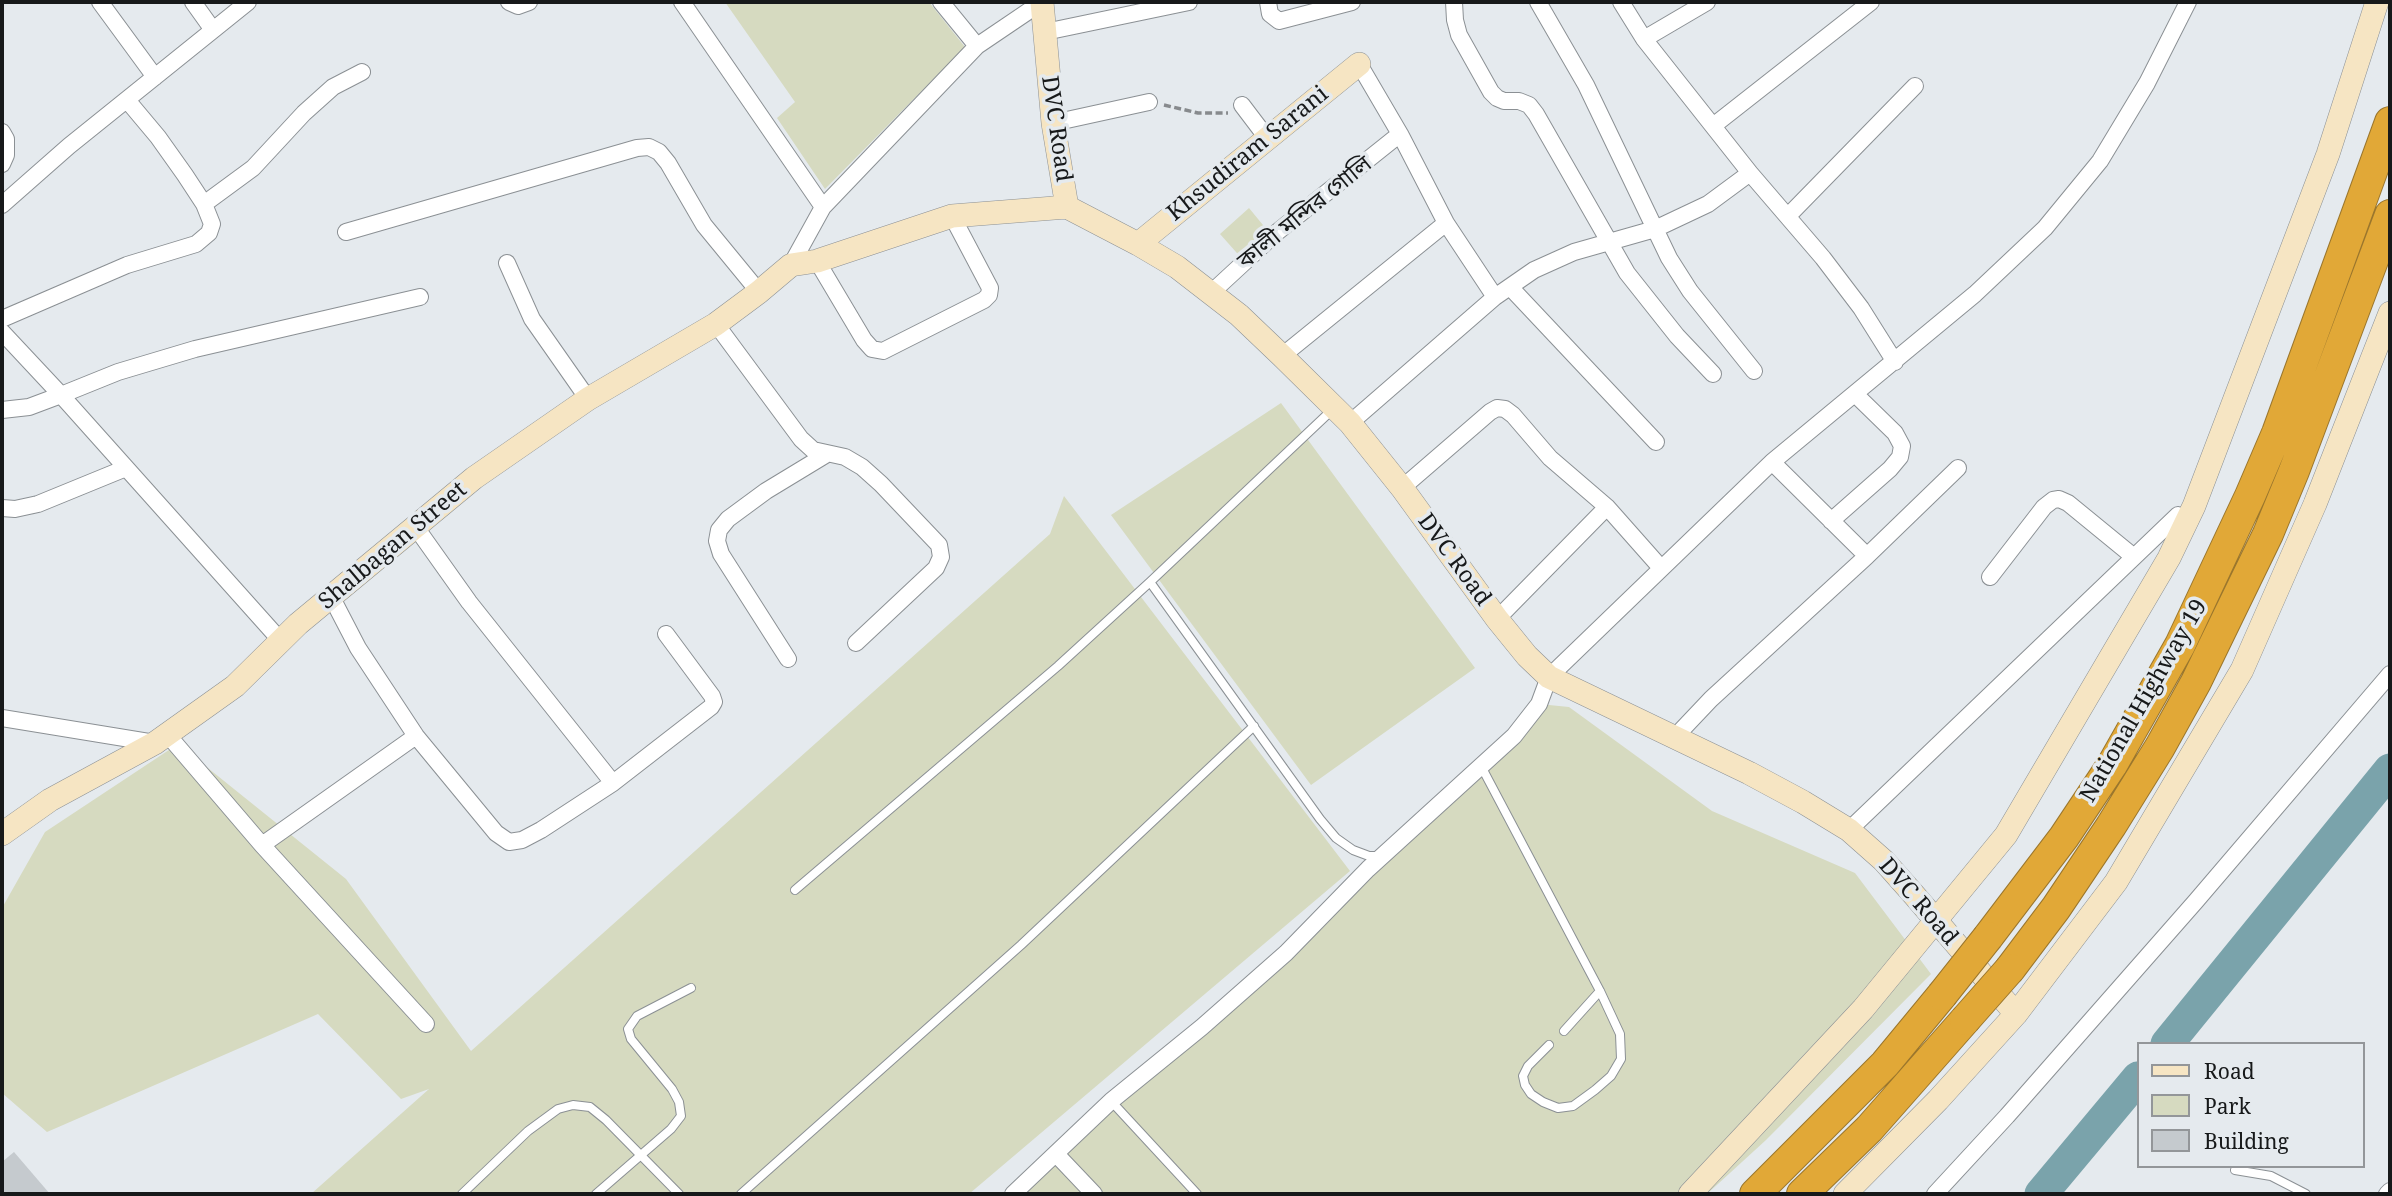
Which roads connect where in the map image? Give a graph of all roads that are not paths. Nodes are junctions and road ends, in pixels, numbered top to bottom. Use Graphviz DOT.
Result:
graph roads {
  1 [pos="100,2"];
  2 [pos="193,2"];
  3 [pos="248,2"];
  4 [pos="509,2"];
  5 [pos="529,2"];
  6 [pos="682,2"];
  7 [pos="942,2"];
  8 [pos="1042,2"];
  9 [pos="1189,2"];
  10 [pos="1268,2"];
  11 [pos="1352,2"];
  12 [pos="1454,2"];
  13 [pos="1538,2"];
  14 [pos="1621,2"];
  15 [pos="1707,2"];
  16 [pos="1871,2"];
  17 [pos="2188,2"];
  18 [pos="2377,2"];
  19 [pos="213,30"];
  20 [pos="1045,32"];
  21 [pos="1644,39"];
  22 [pos="977,47"];
  23 [pos="1359,64"];
  24 [pos="362,72"];
  25 [pos="155,77"];
  26 [pos="1915,86"];
  27 [pos="127,100"];
  28 [pos="1149,102"];
  29 [pos="1242,105"];
  30 [pos="2390,122"];
  31 [pos="1053,123"];
  32 [pos="1713,126"];
  33 [pos="2,132"];
  34 [pos="1400,134"];
  35 [pos="1268,138"];
  36 [pos="2,164"];
  37 [pos="1750,173"];
  38 [pos="204,204"];
  39 [pos="2,205"];
  40 [pos="823,207"];
  41 [pos="1067,207"];
  42 [pos="2390,215"];
  43 [pos="952,216"];
  44 [pos="1788,216"];
  45 [pos="1446,223"];
  46 [pos="1655,229"];
  47 [pos="346,232"];
  48 [pos="1608,242"];
  49 [pos="1138,244"];
  50 [pos="817,261"];
  51 [pos="507,263"];
  52 [pos="791,265"];
  53 [pos="1510,287"];
  54 [pos="760,292"];
  55 [pos="1211,293"];
  56 [pos="420,296"];
  57 [pos="1495,298"];
  58 [pos="2390,313"];
  59 [pos="2,319"];
  60 [pos="716,324"];
  61 [pos="2,332"];
  62 [pos="1282,356"];
  63 [pos="1895,362"];
  64 [pos="1754,371"];
  65 [pos="1713,374"];
  66 [pos="1855,394"];
  67 [pos="61,395"];
  68 [pos="588,399"];
  69 [pos="2,410"];
  70 [pos="1342,415"];
  71 [pos="1656,442"];
  72 [pos="827,454"];
  73 [pos="1772,462"];
  74 [pos="127,468"];
  75 [pos="1958,468"];
  76 [pos="1402,488"];
  77 [pos="1607,507"];
  78 [pos="2,508"];
  79 [pos="2178,515"];
  80 [pos="1831,520"];
  81 [pos="415,526"];
  82 [pos="1867,556"];
  83 [pos="2134,557"];
  84 [pos="1661,568"];
  85 [pos="1990,577"];
  86 [pos="1150,582"];
  87 [pos="332,598"];
  88 [pos="1497,619"];
  89 [pos="666,634"];
  90 [pos="281,641"];
  91 [pos="856,643"];
  92 [pos="788,659"];
  93 [pos="2390,674"];
  94 [pos="1549,677"];
  95 [pos="2,718"];
  96 [pos="1254,726"];
  97 [pos="416,736"];
  98 [pos="1675,737"];
  99 [pos="161,739"];
  100 [pos="1481,765"];
  101 [pos="613,783"];
  102 [pos="1849,830"];
  103 [pos="2,834"];
  104 [pos="262,845"];
  105 [pos="1382,855"];
  106 [pos="794,890"];
  107 [pos="1936,921"];
  108 [pos="691,988"];
  109 [pos="1600,990"];
  110 [pos="2017,1014"];
  111 [pos="426,1024"];
  112 [pos="1564,1031"];
  113 [pos="1549,1045"];
  114 [pos="1111,1101"];
  115 [pos="1056,1154"];
  116 [pos="642,1155"];
  117 [pos="2235,1170"];
  118 [pos="463,1194"];
  119 [pos="596,1194"];
  120 [pos="678,1194"];
  121 [pos="741,1194"];
  122 [pos="1013,1194"];
  123 [pos="1094,1194"];
  124 [pos="1197,1194"];
  125 [pos="1690,1194"];
  126 [pos="1755,1194"];
  127 [pos="1802,1194"];
  128 [pos="1845,1194"];
  129 [pos="1936,1194"];
  130 [pos="2306,1194"];
  1 -- 25 [label="street"];
  2 -- 19 [label="street"];
  3 -- 19 [label="street"];
  4 -- 5 [label="street"];
  6 -- 40 [label="street"];
  7 -- 22 [label="street"];
  8 -- 20 [label="main road, DVC Road"];
  8 -- 22 [label="street"];
  9 -- 20 [label="street"];
  10 -- 11 [label="street"];
  12 -- 48 [label="street"];
  13 -- 46 [label="street"];
  14 -- 21 [label="street"];
  15 -- 21 [label="street"];
  16 -- 32 [label="street"];
  17 -- 63 [label="street"];
  18 -- 107 [label="main road"];
  19 -- 25 [label="street"];
  20 -- 31 [label="main road, DVC Road"];
  21 -- 32 [label="street"];
  22 -- 40 [label="street"];
  23 -- 34 [label="street"];
  23 -- 35 [label="main road, Khsudiram Sarani"];
  24 -- 38 [label="street"];
  25 -- 27 [label="street"];
  26 -- 44 [label="street"];
  27 -- 38 [label="street"];
  27 -- 39 [label="street"];
  28 -- 31 [label="street"];
  29 -- 35 [label="street"];
  30 -- 126 [label="highway, National Highway 19, bridge"];
  31 -- 41 [label="main road, DVC Road"];
  32 -- 37 [label="street"];
  33 -- 36 [label="street"];
  34 -- 45 [label="street"];
  34 -- 55 [label="street, কালী মন্দির গোলি"];
  35 -- 49 [label="main road, Khsudiram Sarani"];
  37 -- 44 [label="street"];
  37 -- 46 [label="street"];
  38 -- 59 [label="street"];
  40 -- 52 [label="street"];
  41 -- 43 [label="main road"];
  41 -- 49 [label="main road, DVC Road"];
  42 -- 127 [label="highway, bridge"];
  43 -- 50 [label="main road"];
  43 -- 50 [label="street"];
  44 -- 63 [label="street"];
  45 -- 57 [label="street"];
  45 -- 62 [label="street"];
  46 -- 48 [label="street"];
  46 -- 64 [label="street"];
  47 -- 54 [label="street"];
  48 -- 53 [label="street"];
  48 -- 65 [label="street"];
  49 -- 55 [label="main road, DVC Road"];
  50 -- 52 [label="main road"];
  51 -- 68 [label="street"];
  52 -- 54 [label="main road, Shalbagan Street"];
  53 -- 57 [label="street"];
  53 -- 71 [label="street"];
  54 -- 60 [label="main road, Shalbagan Street"];
  55 -- 62 [label="main road, DVC Road"];
  56 -- 67 [label="street"];
  57 -- 70 [label="street"];
  58 -- 110 [label="main road"];
  60 -- 68 [label="main road, Shalbagan Street"];
  60 -- 72 [label="street"];
  61 -- 67 [label="street"];
  62 -- 70 [label="main road, DVC Road"];
  63 -- 66 [label="street"];
  66 -- 73 [label="street"];
  66 -- 80 [label="street"];
  67 -- 69 [label="street"];
  67 -- 74 [label="street"];
  68 -- 81 [label="main road, Shalbagan Street"];
  70 -- 76 [label="main road, DVC Road"];
  70 -- 86 [label="lane"];
  72 -- 91 [label="street"];
  72 -- 92 [label="street"];
  73 -- 80 [label="street"];
  73 -- 84 [label="street"];
  74 -- 78 [label="street"];
  74 -- 90 [label="street"];
  75 -- 82 [label="street"];
  76 -- 77 [label="street"];
  76 -- 88 [label="main road, DVC Road"];
  77 -- 84 [label="street"];
  77 -- 88 [label="street"];
  79 -- 83 [label="street"];
  80 -- 82 [label="street"];
  81 -- 87 [label="main road, Shalbagan Street"];
  81 -- 101 [label="street"];
  82 -- 98 [label="street"];
  83 -- 85 [label="street"];
  83 -- 102 [label="street"];
  84 -- 94 [label="street"];
  86 -- 96 [label="lane"];
  86 -- 106 [label="lane"];
  87 -- 90 [label="main road, Shalbagan Street"];
  87 -- 97 [label="street"];
  88 -- 94 [label="main road, DVC Road"];
  89 -- 101 [label="street"];
  90 -- 99 [label="main road, Shalbagan Street"];
  93 -- 129 [label="street"];
  94 -- 98 [label="main road, DVC Road"];
  94 -- 100 [label="street"];
  95 -- 99 [label="street"];
  96 -- 105 [label="lane"];
  96 -- 121 [label="lane"];
  97 -- 101 [label="street"];
  97 -- 104 [label="street"];
  98 -- 102 [label="main road, DVC Road"];
  99 -- 103 [label="main road, Shalbagan Street"];
  99 -- 104 [label="street"];
  100 -- 105 [label="street"];
  100 -- 109 [label="lane"];
  102 -- 107 [label="main road, DVC Road"];
  104 -- 111 [label="street"];
  105 -- 114 [label="street"];
  107 -- 110 [label="main road, DVC Road"];
  107 -- 125 [label="main road"];
  108 -- 116 [label="lane"];
  109 -- 112 [label="lane"];
  109 -- 113 [label="lane"];
  110 -- 128 [label="main road"];
  114 -- 115 [label="street"];
  114 -- 124 [label="lane"];
  115 -- 122 [label="street"];
  115 -- 123 [label="street"];
  116 -- 118 [label="lane"];
  116 -- 119 [label="lane"];
  116 -- 120 [label="lane"];
  117 -- 130 [label="lane"];
}
